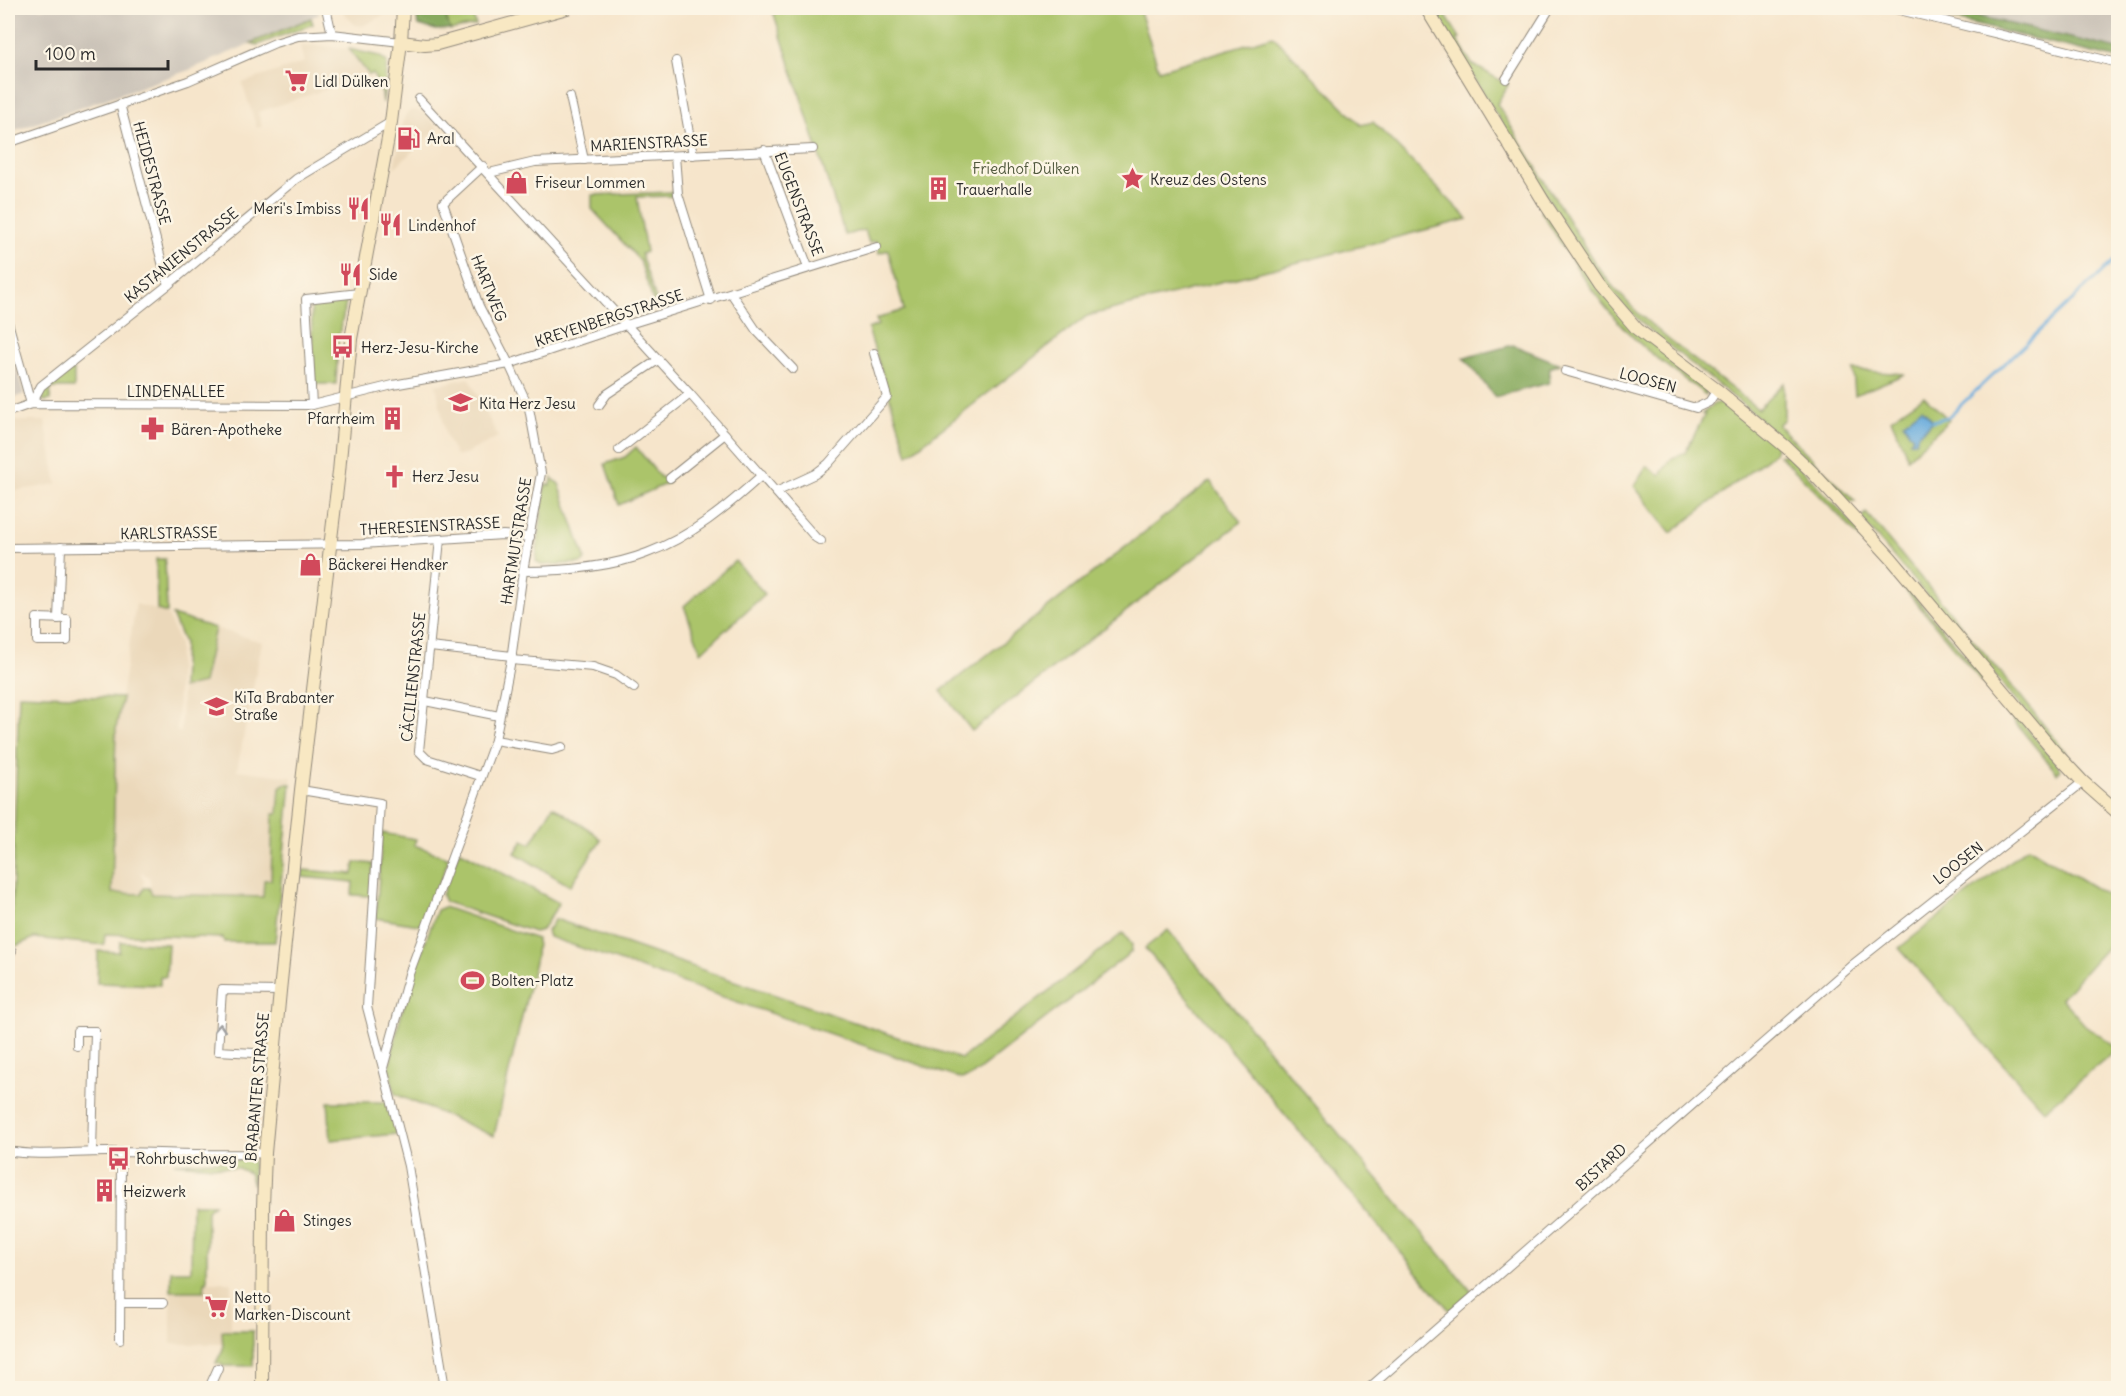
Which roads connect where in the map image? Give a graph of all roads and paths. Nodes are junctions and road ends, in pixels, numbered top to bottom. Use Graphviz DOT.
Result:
graph roads {
  1 [pos="326,8"];
  2 [pos="403,8"];
  3 [pos="567,8"];
  4 [pos="1426,8"];
  5 [pos="1550,8"];
  6 [pos="1891,8"];
  7 [pos="529,13"];
  8 [pos="332,34"];
  9 [pos="401,42"];
  10 [pos="676,62"];
  11 [pos="2118,63"];
  12 [pos="1506,79"];
  13 [pos="570,97"];
  14 [pos="419,99"];
  15 [pos="120,104"];
  16 [pos="391,122"];
  17 [pos="8,143"];
  18 [pos="813,149"];
  19 [pos="764,150"];
  20 [pos="693,155"];
  21 [pos="675,156"];
  22 [pos="584,160"];
  23 [pos="486,169"];
  24 [pos="877,247"];
  25 [pos="808,267"];
  26 [pos="168,285"];
  27 [pos="359,293"];
  28 [pos="731,293"];
  29 [pos="711,300"];
  30 [pos="8,322"];
  31 [pos="626,325"];
  32 [pos="874,353"];
  33 [pos="658,360"];
  34 [pos="510,364"];
  35 [pos="793,369"];
  36 [pos="1565,372"];
  37 [pos="1717,390"];
  38 [pos="690,394"];
  39 [pos="346,398"];
  40 [pos="31,404"];
  41 [pos="312,405"];
  42 [pos="599,405"];
  43 [pos="8,412"];
  44 [pos="725,434"];
  45 [pos="619,450"];
  46 [pos="762,475"];
  47 [pos="670,478"];
  48 [pos="776,492"];
  49 [pos="530,537"];
  50 [pos="440,539"];
  51 [pos="821,541"];
  52 [pos="330,544"];
  53 [pos="61,547"];
  54 [pos="8,548"];
  55 [pos="524,571"];
  56 [pos="58,619"];
  57 [pos="430,647"];
  58 [pos="511,658"];
  59 [pos="634,688"];
  60 [pos="425,701"];
  61 [pos="499,716"];
  62 [pos="495,740"];
  63 [pos="562,747"];
  64 [pos="480,776"];
  65 [pos="2083,782"];
  66 [pos="301,790"];
  67 [pos="2118,813"];
  68 [pos="1851,966"];
  69 [pos="280,991"];
  70 [pos="77,1046"];
  71 [pos="274,1054"];
  72 [pos="383,1068"];
  73 [pos="8,1151"];
  74 [pos="92,1152"];
  75 [pos="122,1152"];
  76 [pos="265,1153"];
  77 [pos="121,1303"];
  78 [pos="163,1303"];
  79 [pos="120,1339"];
  80 [pos="218,1368"];
  81 [pos="210,1389"];
  82 [pos="262,1389"];
  83 [pos="445,1389"];
  84 [pos="1369,1389"];
  1 -- 8 [label="street"];
  2 -- 9 [label="main road, BRABANTER STRASSE"];
  3 -- 7 [label="main road"];
  4 -- 37 [label="main road"];
  5 -- 12 [label="street"];
  6 -- 11 [label="street"];
  7 -- 9 [label="main road"];
  8 -- 9 [label="street"];
  8 -- 15 [label="street"];
  9 -- 16 [label="main road, BRABANTER STRASSE"];
  10 -- 20 [label="street"];
  13 -- 22 [label="street"];
  14 -- 23 [label="street"];
  15 -- 17 [label="street"];
  15 -- 26 [label="street, HEIDESTRASSE"];
  16 -- 26 [label="street, KASTANIENSTRASSE"];
  16 -- 27 [label="main road, BRABANTER STRASSE"];
  18 -- 19 [label="street, MARIENSTRASSE"];
  19 -- 20 [label="street, MARIENSTRASSE"];
  19 -- 25 [label="street, EUGENSTRASSE"];
  20 -- 21 [label="street, MARIENSTRASSE"];
  21 -- 22 [label="street, MARIENSTRASSE"];
  21 -- 29 [label="street"];
  22 -- 23 [label="street, MARIENSTRASSE"];
  23 -- 31 [label="street"];
  23 -- 34 [label="street, HARTWEG"];
  24 -- 25 [label="street, KREYENBERGSTRASSE"];
  25 -- 28 [label="street, KREYENBERGSTRASSE"];
  26 -- 40 [label="street, KASTANIENSTRASSE"];
  27 -- 39 [label="main road, BRABANTER STRASSE"];
  27 -- 41 [label="street"];
  28 -- 29 [label="street, KREYENBERGSTRASSE"];
  28 -- 35 [label="street"];
  29 -- 31 [label="street, KREYENBERGSTRASSE"];
  30 -- 40 [label="street"];
  31 -- 33 [label="street"];
  31 -- 34 [label="street, KREYENBERGSTRASSE"];
  32 -- 48 [label="street"];
  33 -- 38 [label="street"];
  33 -- 42 [label="street"];
  34 -- 39 [label="street, KREYENBERGSTRASSE"];
  34 -- 49 [label="street, HARTMUTSTRASSE"];
  36 -- 37 [label="street, LOOSEN"];
  37 -- 65 [label="main road"];
  38 -- 44 [label="street"];
  38 -- 45 [label="street"];
  39 -- 41 [label="street, LINDENALLEE"];
  39 -- 52 [label="main road, BRABANTER STRASSE"];
  40 -- 41 [label="street, LINDENALLEE"];
  40 -- 43 [label="street, LINDENALLEE"];
  44 -- 46 [label="street"];
  44 -- 47 [label="street"];
  46 -- 48 [label="street"];
  46 -- 55 [label="street"];
  48 -- 51 [label="street"];
  49 -- 50 [label="street, THERESIENSTRASSE"];
  49 -- 55 [label="street, HARTMUTSTRASSE"];
  50 -- 52 [label="street, THERESIENSTRASSE"];
  50 -- 57 [label="street, CÄCILIENSTRASSE"];
  52 -- 53 [label="street, KARLSTRASSE"];
  52 -- 66 [label="main road, BRABANTER STRASSE"];
  53 -- 54 [label="street, KARLSTRASSE"];
  53 -- 56 [label="street"];
  55 -- 58 [label="street, HARTMUTSTRASSE"];
  56 -- 56 [label="street"];
  57 -- 58 [label="street"];
  57 -- 60 [label="street, CÄCILIENSTRASSE"];
  58 -- 59 [label="street"];
  58 -- 61 [label="street, HARTMUTSTRASSE"];
  60 -- 61 [label="street"];
  60 -- 64 [label="street, CÄCILIENSTRASSE"];
  61 -- 62 [label="street, HARTMUTSTRASSE"];
  62 -- 63 [label="street"];
  62 -- 64 [label="street, HARTMUTSTRASSE"];
  64 -- 72 [label="street, HARTMUTSTRASSE"];
  65 -- 67 [label="main road"];
  65 -- 68 [label="street, LOOSEN"];
  66 -- 69 [label="main road, BRABANTER STRASSE"];
  66 -- 72 [label="street"];
  68 -- 84 [label="street, BISTARD"];
  69 -- 71 [label="main road, BRABANTER STRASSE"];
  71 -- 69 [label="street, one-way"];
  70 -- 74 [label="street"];
  71 -- 76 [label="main road, BRABANTER STRASSE"];
  72 -- 83 [label="street"];
  73 -- 74 [label="street"];
  74 -- 75 [label="street"];
  75 -- 76 [label="street"];
  75 -- 77 [label="street"];
  76 -- 82 [label="main road, BRABANTER STRASSE"];
  77 -- 78 [label="street"];
  77 -- 79 [label="street"];
  80 -- 81 [label="street"];
}
